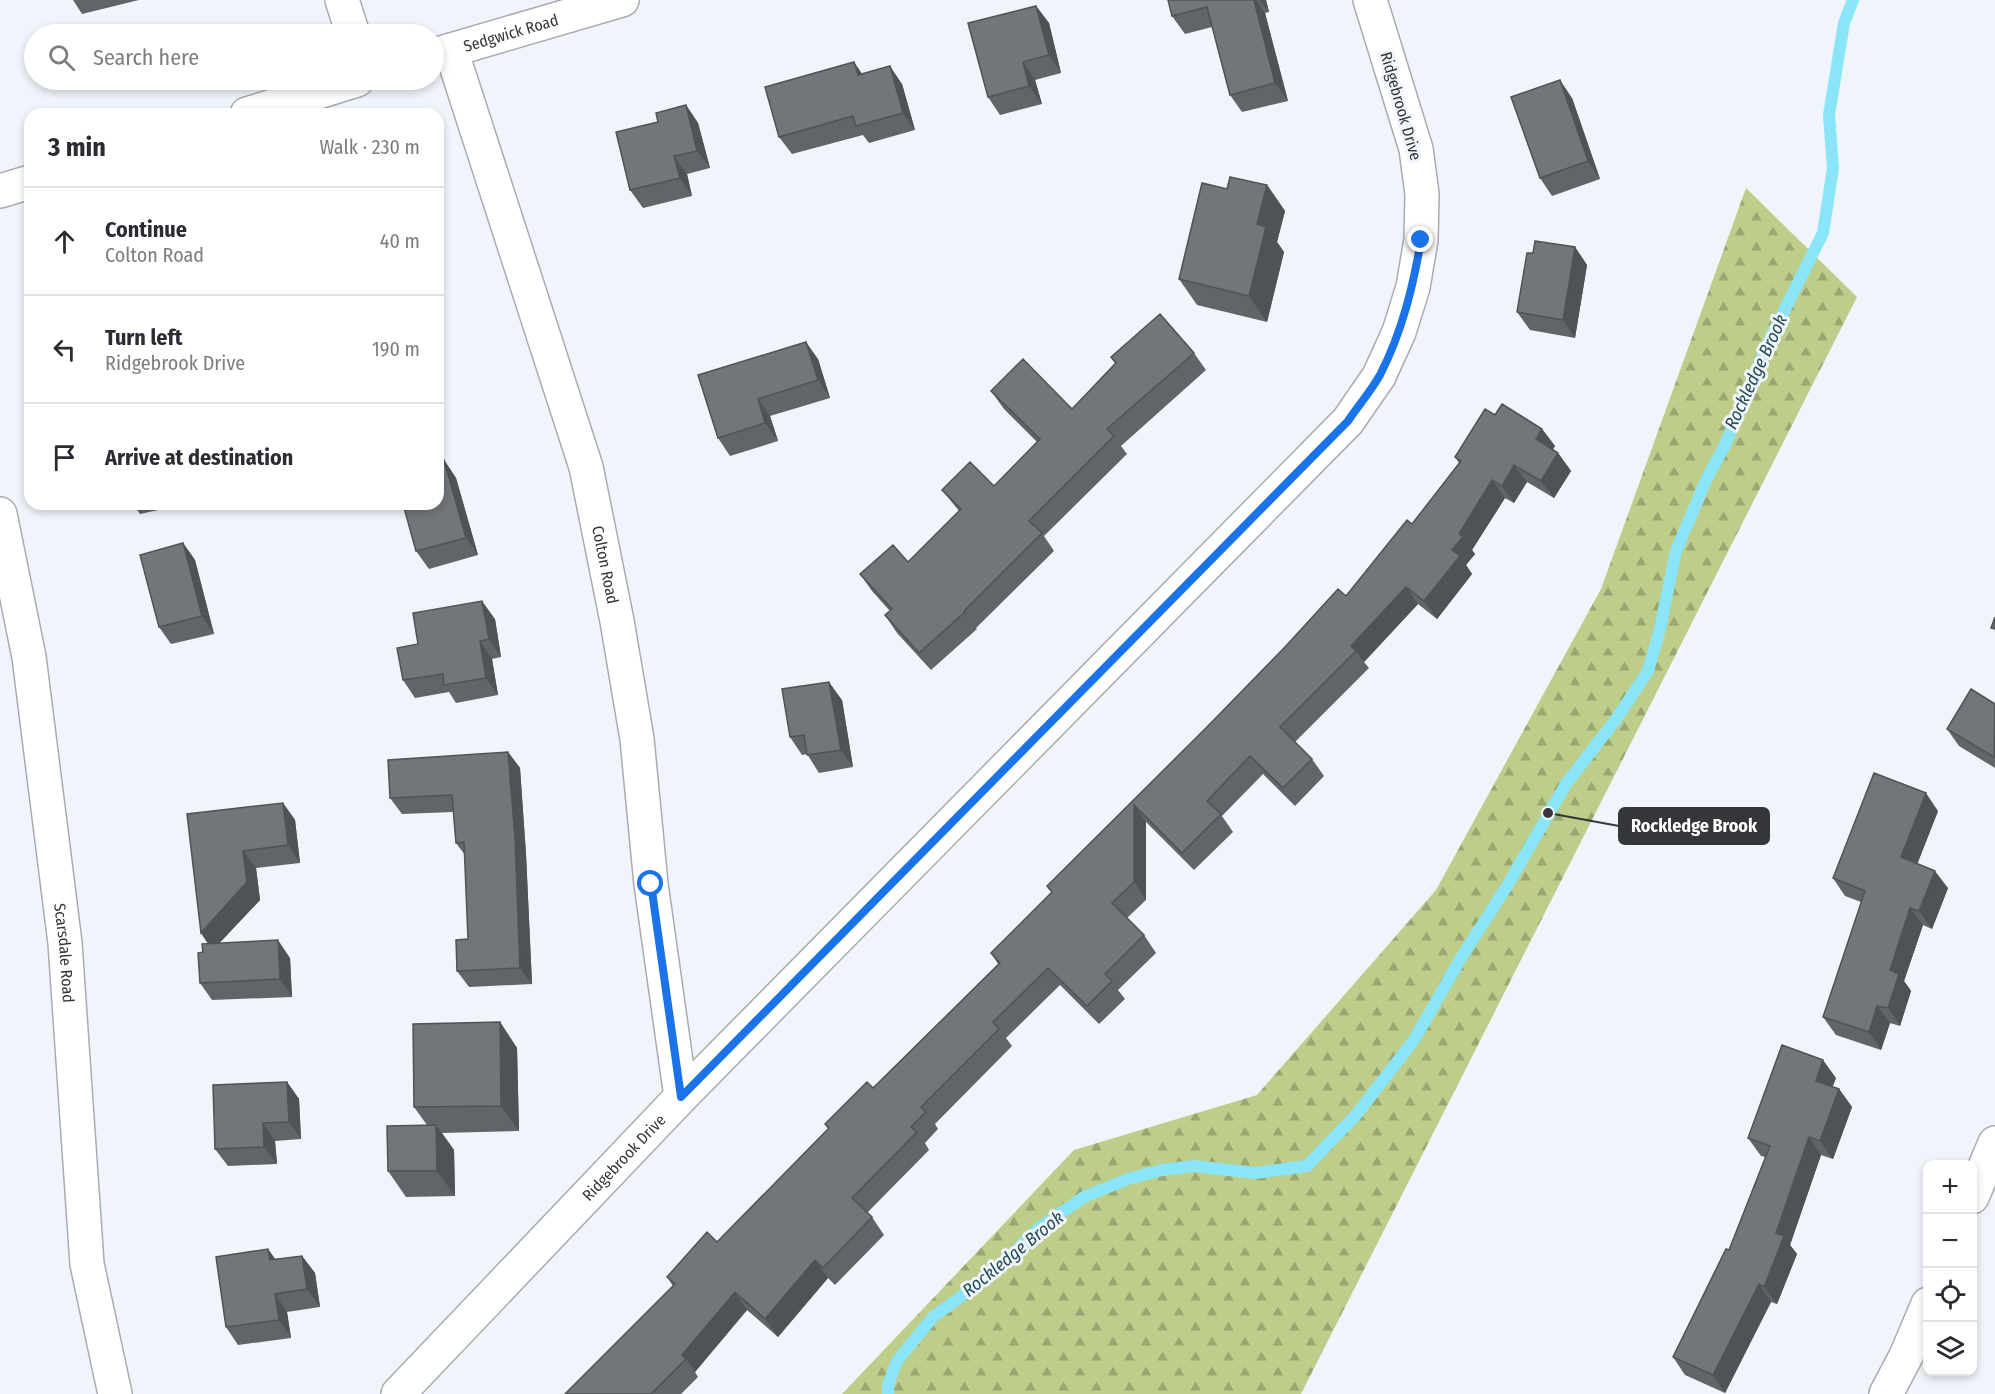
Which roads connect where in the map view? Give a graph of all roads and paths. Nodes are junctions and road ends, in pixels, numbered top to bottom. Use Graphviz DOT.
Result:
graph roads {
  1 [pos="342,0"];
  2 [pos="622,0"];
  3 [pos="1370,0"];
  4 [pos="350,24"];
  5 [pos="444,51"];
  6 [pos="444,58"];
  7 [pos="325,90"];
  8 [pos="266,108"];
  9 [pos="24,184"];
  10 [pos="0,191"];
  11 [pos="0,514"];
  12 [pos="681,1097"];
  13 [pos="1995,1143"];
  14 [pos="1977,1185"];
  15 [pos="1923,1316"];
  16 [pos="115,1394"];
  17 [pos="398,1394"];
  18 [pos="1886,1394"];
  1 -- 4 [label="street"];
  2 -- 5 [label="street, Sedgwick Road"];
  3 -- 12 [label="street, Ridgebrook Drive"];
  6 -- 12 [label="street, Colton Road"];
  7 -- 8 [label="street"];
  9 -- 10 [label="street"];
  11 -- 16 [label="street, Scarsdale Road"];
  12 -- 17 [label="street, Ridgebrook Drive"];
  13 -- 14 [label="street"];
  15 -- 18 [label="street"];
}
